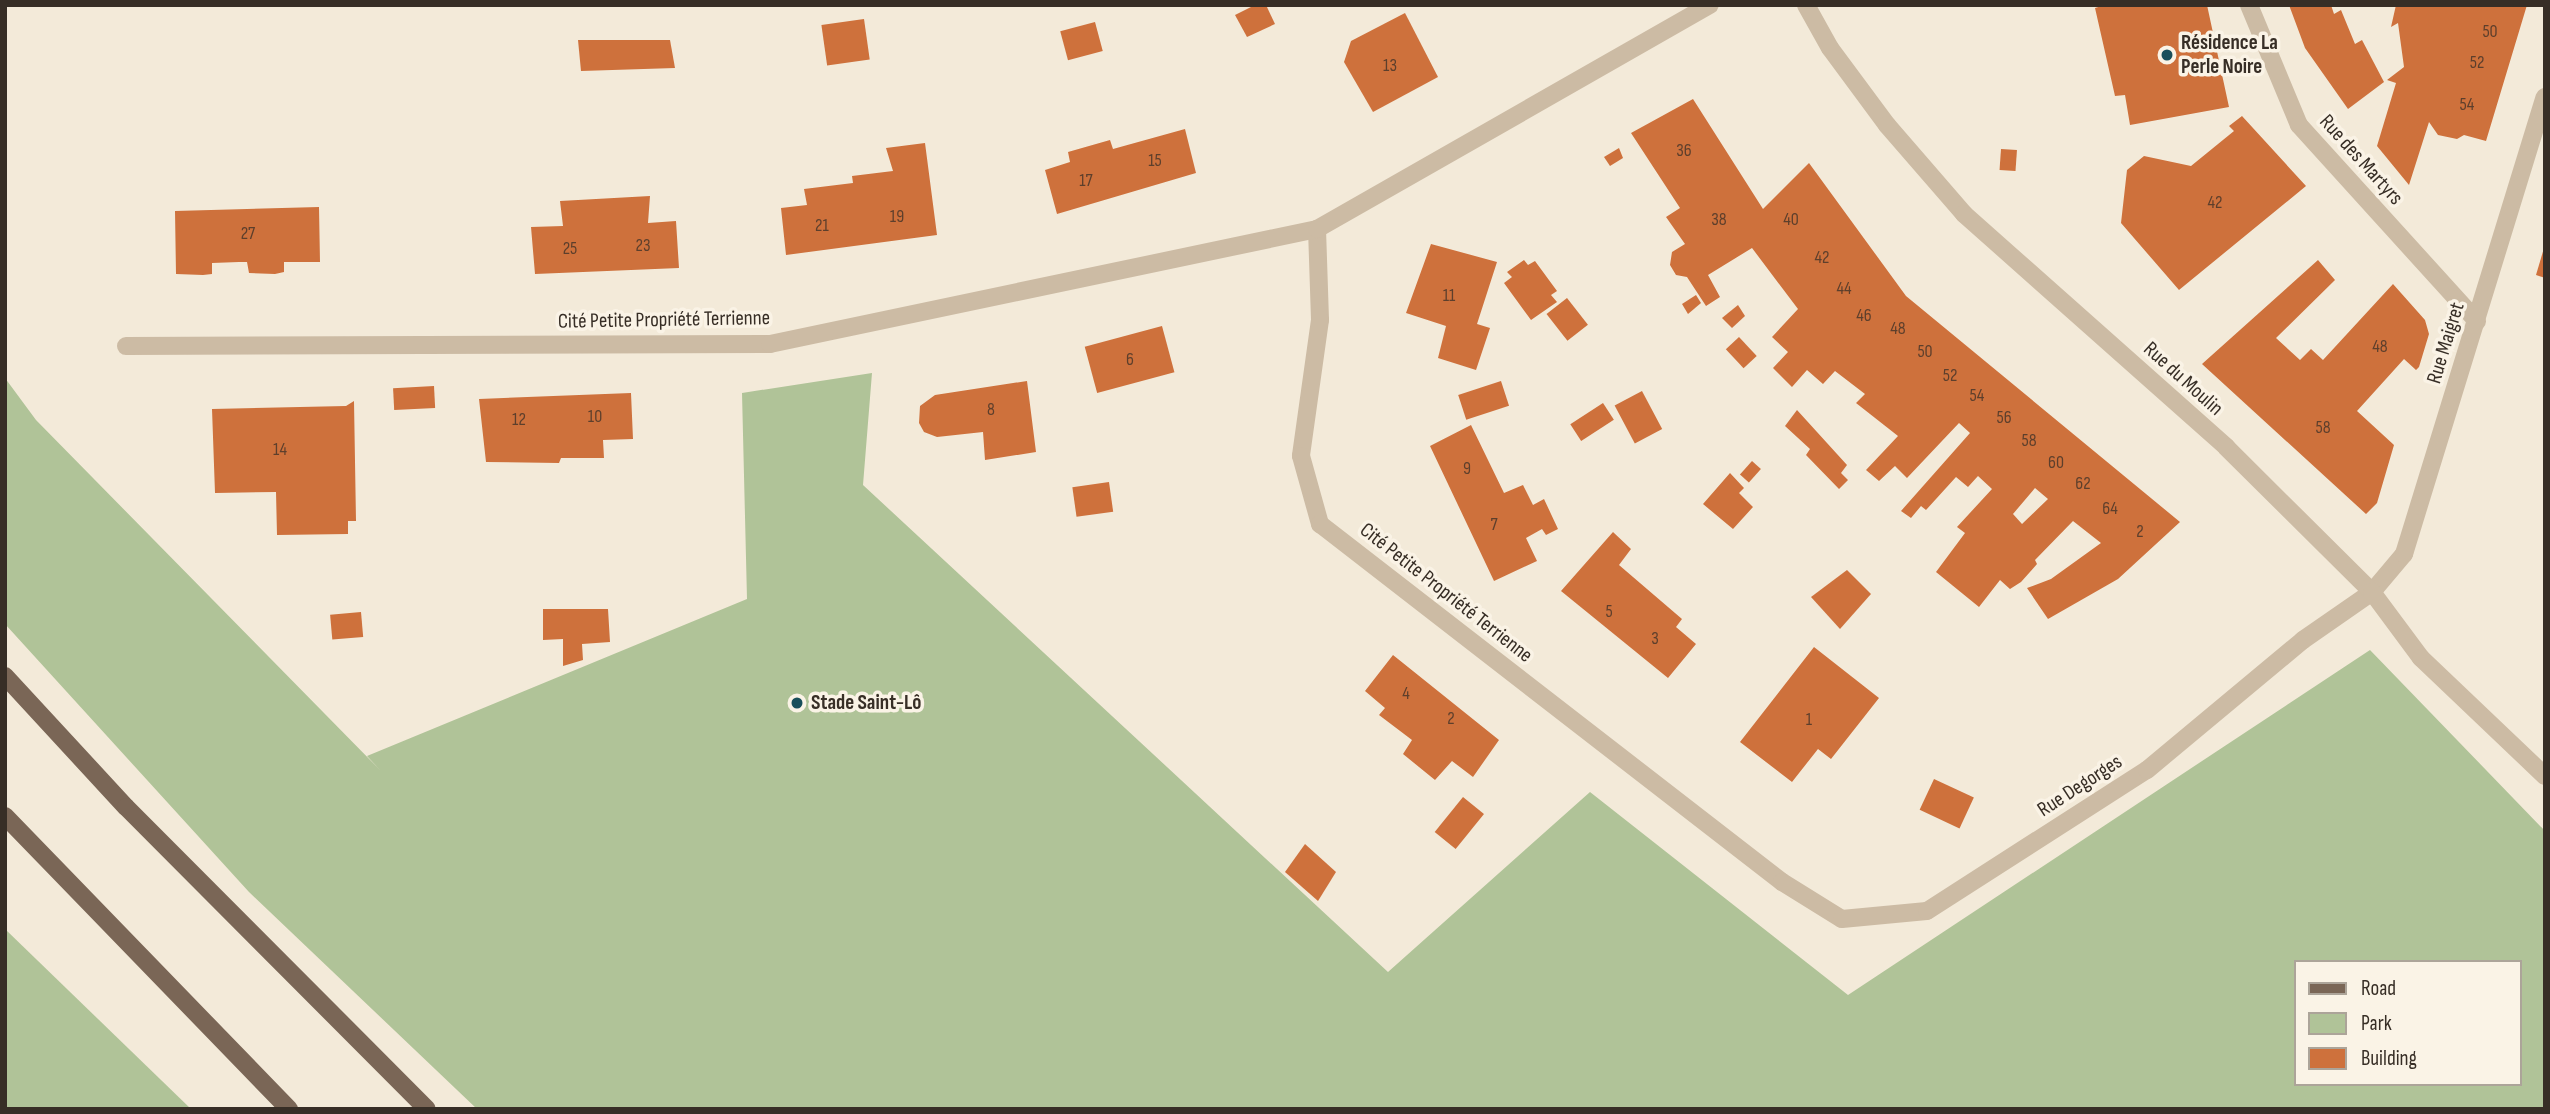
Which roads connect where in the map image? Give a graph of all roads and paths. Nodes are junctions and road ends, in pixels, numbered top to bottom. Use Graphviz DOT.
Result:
graph roads {
  1 [pos="1710,5"];
  2 [pos="1805,5"];
  3 [pos="2249,5"];
  4 [pos="2545,97"];
  5 [pos="1317,229"];
  6 [pos="2477,321"];
  7 [pos="126,345"];
  8 [pos="2372,592"];
  9 [pos="5,676"];
  10 [pos="2545,776"];
  11 [pos="5,816"];
  12 [pos="1782,882"];
  13 [pos="289,1109"];
  14 [pos="427,1109"];
  1 -- 5 [label="street, Cité Petite Propriété Terrienne"];
  2 -- 8 [label="street, Rue du Moulin"];
  3 -- 6 [label="street, Rue des Martyrs"];
  4 -- 6 [label="street, Rue Maigret"];
  5 -- 7 [label="street, Cité Petite Propriété Terrienne"];
  5 -- 12 [label="street, Cité Petite Propriété Terrienne"];
  6 -- 8 [label="street, Rue Maigret"];
  8 -- 10 [label="street, Rue du Moulin"];
  8 -- 12 [label="street, Rue Degorges"];
  9 -- 14 [label="main road"];
  11 -- 13 [label="main road"];
}
